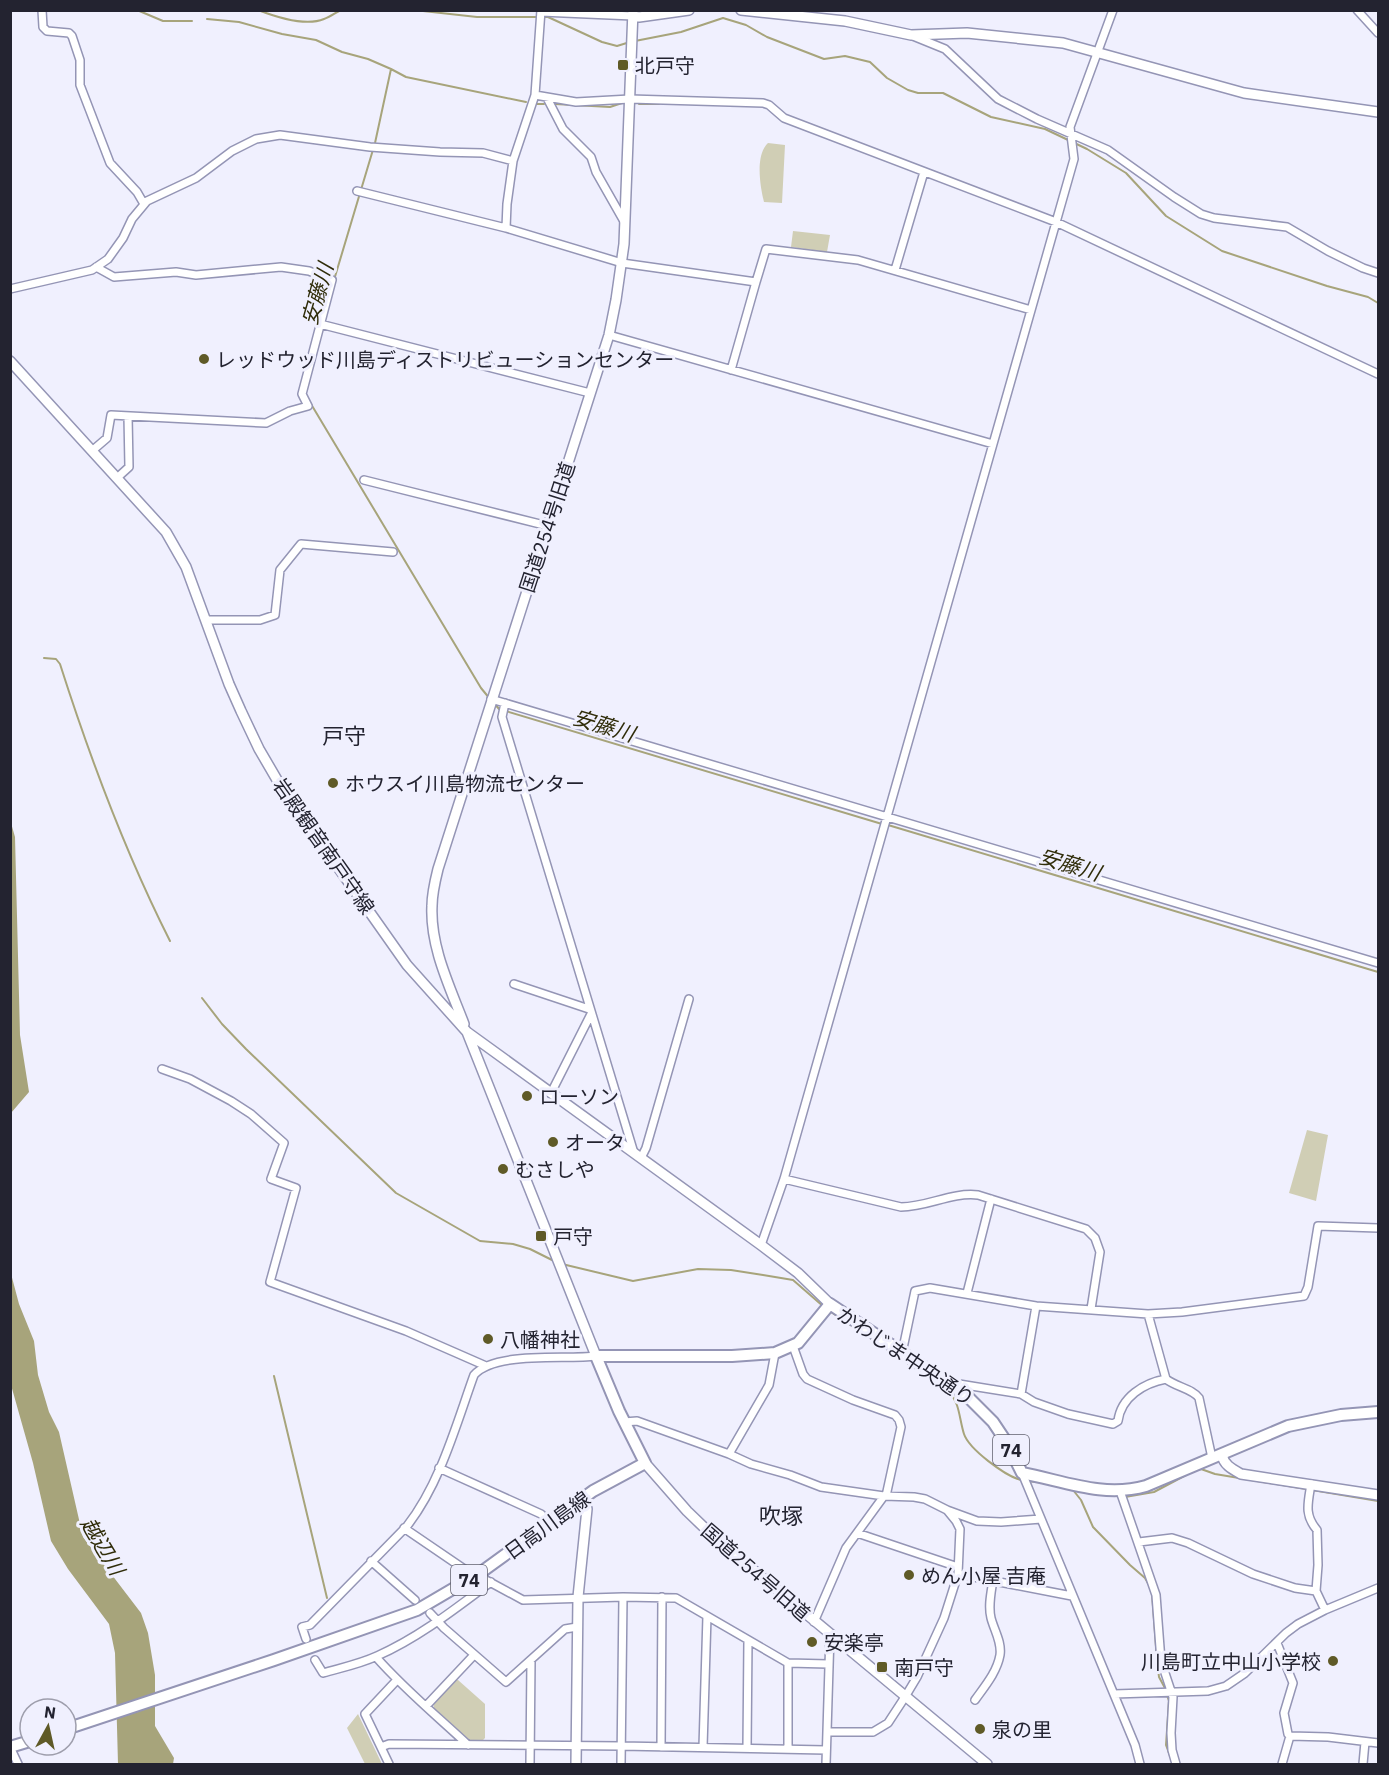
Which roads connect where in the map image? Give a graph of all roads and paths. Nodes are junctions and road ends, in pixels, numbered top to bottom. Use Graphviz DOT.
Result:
graph roads {
  1 [pos="42,10"];
  2 [pos="689,10"];
  3 [pos="741,10"];
  4 [pos="1113,10"];
  5 [pos="1357,10"];
  6 [pos="541,11"];
  7 [pos="633,13"];
  8 [pos="1378,33"];
  9 [pos="911,35"];
  10 [pos="1097,51"];
  11 [pos="535,95"];
  12 [pos="547,98"];
  13 [pos="630,99"];
  14 [pos="1378,112"];
  15 [pos="1071,134"];
  16 [pos="513,160"];
  17 [pos="924,172"];
  18 [pos="357,190"];
  19 [pos="144,204"];
  20 [pos="1056,222"];
  21 [pos="626,225"];
  22 [pos="506,228"];
  23 [pos="622,263"];
  24 [pos="96,267"];
  25 [pos="895,270"];
  26 [pos="1378,273"];
  27 [pos="756,282"];
  28 [pos="10,289"];
  29 [pos="1030,310"];
  30 [pos="320,324"];
  31 [pos="609,335"];
  32 [pos="10,361"];
  33 [pos="731,370"];
  34 [pos="1378,374"];
  35 [pos="590,393"];
  36 [pos="128,416"];
  37 [pos="993,444"];
  38 [pos="93,450"];
  39 [pos="118,477"];
  40 [pos="364,480"];
  41 [pos="548,526"];
  42 [pos="393,552"];
  43 [pos="206,620"];
  44 [pos="491,699"];
  45 [pos="505,703"];
  46 [pos="887,818"];
  47 [pos="1378,963"];
  48 [pos="514,984"];
  49 [pos="689,999"];
  50 [pos="590,1012"];
  51 [pos="467,1032"];
  52 [pos="162,1069"];
  53 [pos="551,1093"];
  54 [pos="637,1155"];
  55 [pos="784,1179"];
  56 [pos="991,1199"];
  57 [pos="1378,1228"];
  58 [pos="761,1245"];
  59 [pos="967,1293"];
  60 [pos="830,1304"];
  61 [pos="1036,1306"];
  62 [pos="1091,1309"];
  63 [pos="1148,1314"];
  64 [pos="793,1346"];
  65 [pos="776,1353"];
  66 [pos="902,1353"];
  67 [pos="596,1356"];
  68 [pos="486,1366"];
  69 [pos="1166,1379"];
  70 [pos="954,1386"];
  71 [pos="1021,1394"];
  72 [pos="1378,1413"];
  73 [pos="624,1422"];
  74 [pos="729,1454"];
  75 [pos="1217,1456"];
  76 [pos="645,1463"];
  77 [pos="439,1468"];
  78 [pos="1022,1473"];
  79 [pos="1311,1484"];
  80 [pos="1120,1491"];
  81 [pos="1378,1495"];
  82 [pos="885,1496"];
  83 [pos="584,1497"];
  84 [pos="947,1510"];
  85 [pos="974,1519"];
  86 [pos="1041,1519"];
  87 [pos="549,1522"];
  88 [pos="405,1528"];
  89 [pos="960,1528"];
  90 [pos="857,1533"];
  91 [pos="1139,1542"];
  92 [pos="371,1561"];
  93 [pos="958,1571"];
  94 [pos="467,1572"];
  95 [pos="480,1573"];
  96 [pos="993,1580"];
  97 [pos="491,1582"];
  98 [pos="1378,1588"];
  99 [pos="1316,1591"];
  100 [pos="1072,1596"];
  101 [pos="578,1597"];
  102 [pos="623,1597"];
  103 [pos="662,1597"];
  104 [pos="415,1600"];
  105 [pos="1325,1610"];
  106 [pos="430,1613"];
  107 [pos="707,1616"];
  108 [pos="438,1620"];
  109 [pos="814,1622"];
  110 [pos="577,1627"];
  111 [pos="830,1634"];
  112 [pos="306,1639"];
  113 [pos="748,1640"];
  114 [pos="1276,1642"];
  115 [pos="474,1655"];
  116 [pos="376,1657"];
  117 [pos="315,1660"];
  118 [pos="531,1660"];
  119 [pos="788,1663"];
  120 [pos="828,1664"];
  121 [pos="396,1681"];
  122 [pos="1171,1692"];
  123 [pos="1114,1694"];
  124 [pos="905,1697"];
  125 [pos="975,1700"];
  126 [pos="426,1706"];
  127 [pos="78,1725"];
  128 [pos="826,1732"];
  129 [pos="1290,1736"];
  130 [pos="1365,1742"];
  131 [pos="1378,1743"];
  132 [pos="468,1745"];
  133 [pos="576,1745"];
  134 [pos="530,1746"];
  135 [pos="621,1746"];
  136 [pos="10,1747"];
  137 [pos="381,1747"];
  138 [pos="661,1747"];
  139 [pos="703,1747"];
  140 [pos="747,1748"];
  141 [pos="788,1749"];
  142 [pos="826,1750"];
  143 [pos="18,1764"];
  144 [pos="389,1764"];
  145 [pos="530,1764"];
  146 [pos="576,1764"];
  147 [pos="621,1764"];
  148 [pos="826,1764"];
  149 [pos="987,1764"];
  150 [pos="1140,1764"];
  151 [pos="1176,1764"];
  152 [pos="1282,1764"];
  153 [pos="1363,1764"];
  1 -- 19 [label="street"];
  2 -- 7 [label="street"];
  3 -- 9 [label="street"];
  4 -- 10 [label="street"];
  5 -- 8 [label="street"];
  6 -- 7 [label="street"];
  6 -- 11 [label="street"];
  7 -- 13 [label="street, 国道254号旧道"];
  9 -- 10 [label="street"];
  9 -- 15 [label="street"];
  10 -- 14 [label="street"];
  10 -- 15 [label="street"];
  11 -- 12 [label="street"];
  11 -- 16 [label="street"];
  12 -- 13 [label="street"];
  12 -- 21 [label="street"];
  13 -- 17 [label="street"];
  13 -- 21 [label="street, 国道254号旧道"];
  15 -- 20 [label="street"];
  15 -- 26 [label="street"];
  16 -- 19 [label="street"];
  16 -- 22 [label="street"];
  17 -- 20 [label="street"];
  17 -- 25 [label="street"];
  18 -- 22 [label="street"];
  19 -- 24 [label="street"];
  20 -- 29 [label="street"];
  20 -- 34 [label="street"];
  21 -- 23 [label="street, 国道254号旧道"];
  22 -- 23 [label="street"];
  23 -- 27 [label="street"];
  23 -- 31 [label="street, 国道254号旧道"];
  24 -- 28 [label="street"];
  24 -- 30 [label="street"];
  25 -- 27 [label="street"];
  25 -- 29 [label="street"];
  27 -- 33 [label="street"];
  29 -- 37 [label="street"];
  30 -- 35 [label="street"];
  30 -- 36 [label="street"];
  31 -- 33 [label="street"];
  31 -- 35 [label="street, 国道254号旧道"];
  32 -- 38 [label="street, 岩殿観音南戸守線"];
  33 -- 37 [label="street"];
  35 -- 41 [label="street, 国道254号旧道"];
  36 -- 38 [label="street"];
  36 -- 39 [label="street"];
  37 -- 46 [label="street"];
  38 -- 39 [label="street, 岩殿観音南戸守線"];
  39 -- 43 [label="street, 岩殿観音南戸守線"];
  40 -- 41 [label="street"];
  41 -- 44 [label="street, 国道254号旧道"];
  42 -- 43 [label="street"];
  43 -- 51 [label="street, 岩殿観音南戸守線"];
  44 -- 45 [label="street"];
  44 -- 51 [label="street, 国道254号旧道"];
  45 -- 46 [label="street"];
  45 -- 50 [label="street"];
  46 -- 47 [label="street"];
  46 -- 55 [label="street"];
  48 -- 50 [label="street"];
  49 -- 54 [label="street"];
  50 -- 53 [label="street"];
  50 -- 54 [label="street"];
  51 -- 53 [label="street, かわじま中央通り"];
  51 -- 67 [label="street, 岩殿観音南戸守線"];
  52 -- 68 [label="street"];
  53 -- 54 [label="street, かわじま中央通り"];
  54 -- 58 [label="street, かわじま中央通り"];
  55 -- 56 [label="street"];
  55 -- 58 [label="street"];
  56 -- 59 [label="street"];
  56 -- 62 [label="street"];
  57 -- 63 [label="street"];
  58 -- 60 [label="street, かわじま中央通り"];
  59 -- 61 [label="street"];
  59 -- 66 [label="street"];
  60 -- 64 [label="main road"];
  60 -- 66 [label="main road, かわじま中央通り / 74"];
  61 -- 62 [label="street"];
  61 -- 71 [label="street"];
  62 -- 63 [label="street"];
  63 -- 69 [label="street"];
  64 -- 65 [label="main road"];
  64 -- 82 [label="street"];
  65 -- 67 [label="main road"];
  65 -- 74 [label="street"];
  66 -- 70 [label="main road, かわじま中央通り / 74"];
  67 -- 68 [label="street"];
  67 -- 73 [label="main road"];
  68 -- 77 [label="street"];
  69 -- 71 [label="street"];
  69 -- 75 [label="street"];
  70 -- 71 [label="street"];
  70 -- 78 [label="main road, かわじま中央通り / 74"];
  72 -- 75 [label="main road, 74"];
  73 -- 74 [label="street"];
  73 -- 76 [label="main road"];
  74 -- 82 [label="street"];
  75 -- 79 [label="street"];
  75 -- 80 [label="main road, 74"];
  76 -- 83 [label="main road, 日高川島線 / 74"];
  76 -- 109 [label="street, 国道254号旧道"];
  77 -- 87 [label="street"];
  77 -- 88 [label="street"];
  78 -- 80 [label="main road, 74"];
  78 -- 86 [label="street"];
  79 -- 81 [label="street"];
  79 -- 99 [label="street"];
  80 -- 91 [label="street"];
  82 -- 84 [label="street"];
  82 -- 90 [label="street"];
  83 -- 87 [label="main road, 日高川島線 / 74"];
  83 -- 101 [label="street"];
  84 -- 85 [label="street"];
  84 -- 89 [label="street"];
  85 -- 86 [label="street"];
  85 -- 89 [label="street"];
  86 -- 100 [label="street"];
  87 -- 95 [label="main road, 日高川島線 / 74"];
  88 -- 92 [label="street"];
  88 -- 94 [label="street"];
  89 -- 93 [label="street"];
  90 -- 93 [label="street"];
  90 -- 109 [label="street"];
  91 -- 99 [label="street"];
  91 -- 122 [label="street"];
  92 -- 104 [label="street"];
  92 -- 112 [label="street"];
  93 -- 96 [label="street"];
  93 -- 124 [label="street"];
  95 -- 97 [label="street"];
  95 -- 127 [label="main road, 日高川島線 / 74"];
  96 -- 100 [label="street"];
  96 -- 125 [label="street"];
  97 -- 101 [label="street"];
  97 -- 108 [label="street"];
  98 -- 105 [label="street"];
  99 -- 105 [label="street"];
  100 -- 123 [label="street"];
  101 -- 102 [label="street"];
  101 -- 110 [label="street"];
  102 -- 103 [label="street"];
  102 -- 135 [label="street"];
  103 -- 107 [label="street"];
  103 -- 138 [label="street"];
  105 -- 114 [label="street"];
  106 -- 108 [label="street"];
  107 -- 113 [label="street"];
  107 -- 139 [label="street"];
  108 -- 115 [label="street"];
  108 -- 116 [label="street"];
  109 -- 111 [label="street, 国道254号旧道"];
  110 -- 118 [label="street"];
  110 -- 133 [label="street"];
  111 -- 120 [label="street"];
  111 -- 124 [label="street, 国道254号旧道"];
  113 -- 119 [label="street"];
  113 -- 140 [label="street"];
  114 -- 122 [label="street"];
  114 -- 129 [label="street"];
  115 -- 118 [label="street"];
  115 -- 126 [label="street"];
  116 -- 117 [label="street"];
  116 -- 121 [label="street"];
  118 -- 134 [label="street"];
  119 -- 120 [label="street"];
  119 -- 141 [label="street"];
  120 -- 128 [label="street"];
  121 -- 126 [label="street"];
  121 -- 137 [label="street"];
  122 -- 123 [label="street"];
  122 -- 151 [label="street"];
  123 -- 150 [label="street"];
  124 -- 128 [label="street"];
  124 -- 149 [label="street, 国道254号旧道"];
  126 -- 132 [label="street"];
  128 -- 142 [label="street"];
  129 -- 130 [label="street"];
  129 -- 152 [label="street"];
  130 -- 131 [label="street"];
  130 -- 153 [label="street"];
  132 -- 134 [label="street"];
  132 -- 137 [label="street"];
  133 -- 134 [label="street"];
  133 -- 135 [label="street"];
  133 -- 146 [label="street"];
  134 -- 145 [label="street"];
  135 -- 138 [label="street"];
  135 -- 147 [label="street"];
  136 -- 143 [label="street"];
  137 -- 144 [label="street"];
  138 -- 139 [label="street"];
  139 -- 140 [label="street"];
  140 -- 141 [label="street"];
  141 -- 142 [label="street"];
  142 -- 148 [label="street"];
}
